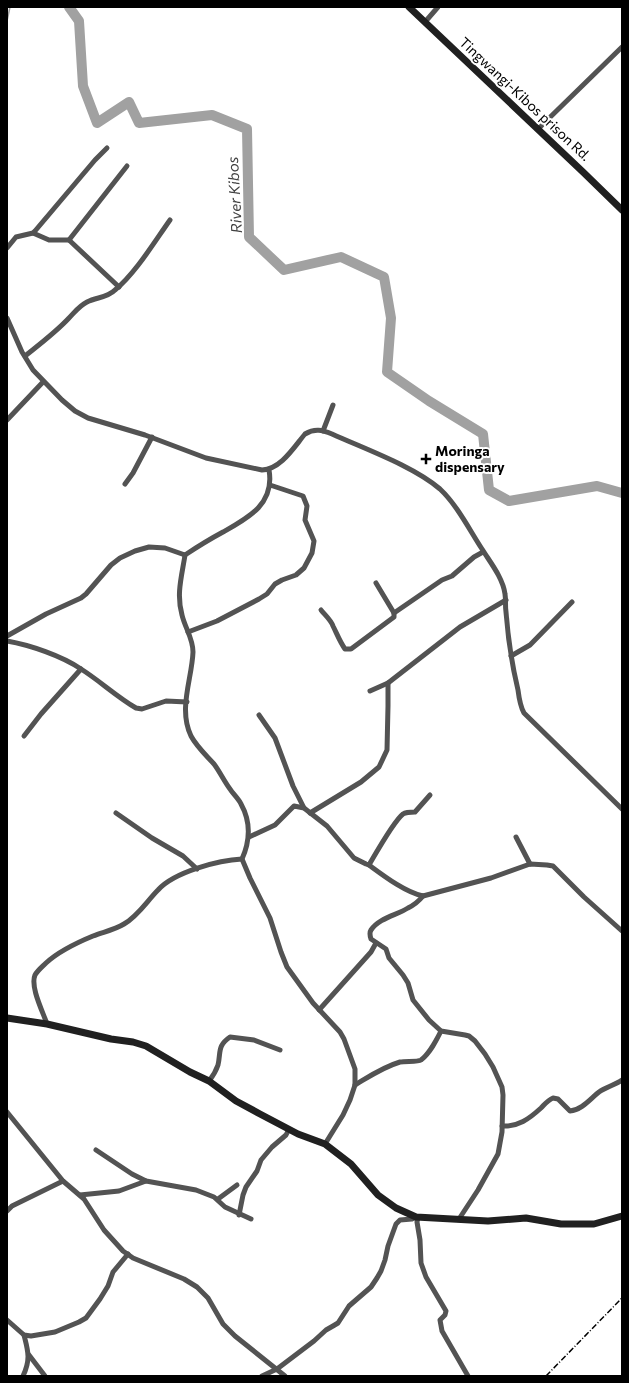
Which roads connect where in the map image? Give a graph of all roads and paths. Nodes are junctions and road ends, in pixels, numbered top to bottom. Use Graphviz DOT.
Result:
graph roads {
  1 [pos="409,7"];
  2 [pos="438,7"];
  3 [pos="424,22"];
  4 [pos="622,48"];
  5 [pos="538,129"];
  6 [pos="107,148"];
  7 [pos="127,166"];
  8 [pos="622,210"];
  9 [pos="170,220"];
  10 [pos="33,233"];
  11 [pos="69,240"];
  12 [pos="7,248"];
  13 [pos="119,287"];
  14 [pos="7,318"];
  15 [pos="25,356"];
  16 [pos="43,382"];
  17 [pos="333,405"];
  18 [pos="7,420"];
  19 [pos="323,431"];
  20 [pos="152,437"];
  21 [pos="269,470"];
  22 [pos="125,484"];
  23 [pos="270,485"];
  24 [pos="483,552"];
  25 [pos="185,555"];
  26 [pos="376,583"];
  27 [pos="506,600"];
  28 [pos="572,602"];
  29 [pos="321,610"];
  30 [pos="394,613"];
  31 [pos="188,632"];
  32 [pos="7,636"];
  33 [pos="7,642"];
  34 [pos="511,656"];
  35 [pos="81,669"];
  36 [pos="388,683"];
  37 [pos="370,691"];
  38 [pos="187,702"];
  39 [pos="259,715"];
  40 [pos="24,736"];
  41 [pos="430,796"];
  42 [pos="304,808"];
  43 [pos="622,808"];
  44 [pos="310,813"];
  45 [pos="116,814"];
  46 [pos="249,837"];
  47 [pos="516,837"];
  48 [pos="242,859"];
  49 [pos="370,864"];
  50 [pos="530,864"];
  51 [pos="197,869"];
  52 [pos="423,896"];
  53 [pos="622,931"];
  54 [pos="376,943"];
  55 [pos="319,1010"];
  56 [pos="7,1018"];
  57 [pos="47,1024"];
  58 [pos="442,1031"];
  59 [pos="280,1050"];
  60 [pos="622,1080"];
  61 [pos="209,1082"];
  62 [pos="355,1085"];
  63 [pos="7,1112"];
  64 [pos="502,1126"];
  65 [pos="289,1129"];
  66 [pos="325,1144"];
  67 [pos="96,1150"];
  68 [pos="63,1181"];
  69 [pos="146,1181"];
  70 [pos="237,1185"];
  71 [pos="80,1195"];
  72 [pos="218,1199"];
  73 [pos="7,1211"];
  74 [pos="239,1214"];
  75 [pos="622,1216"];
  76 [pos="417,1217"];
  77 [pos="251,1219"];
  78 [pos="458,1219"];
  79 [pos="128,1254"];
  80 [pos="7,1320"];
  81 [pos="24,1334"];
  82 [pos="29,1355"];
  83 [pos="277,1369"];
  84 [pos="23,1376"];
  85 [pos="45,1376"];
  86 [pos="262,1376"];
  87 [pos="285,1376"];
  88 [pos="468,1376"];
  1 -- 3 [label="street, Tingwangi-Kibos prison Rd."];
  2 -- 3 [label="street"];
  3 -- 5 [label="street, Tingwangi-Kibos prison Rd."];
  4 -- 5 [label="street"];
  5 -- 8 [label="street, Tingwangi-Kibos prison Rd."];
  6 -- 10 [label="street"];
  7 -- 11 [label="street"];
  9 -- 13 [label="street"];
  10 -- 11 [label="street"];
  10 -- 12 [label="street"];
  11 -- 13 [label="street"];
  13 -- 15 [label="street"];
  14 -- 15 [label="street"];
  15 -- 16 [label="street"];
  16 -- 18 [label="street"];
  16 -- 20 [label="street"];
  17 -- 19 [label="street"];
  19 -- 21 [label="street"];
  19 -- 24 [label="street"];
  20 -- 21 [label="street"];
  20 -- 22 [label="street"];
  21 -- 23 [label="street"];
  23 -- 25 [label="street"];
  23 -- 31 [label="street"];
  24 -- 27 [label="street"];
  24 -- 30 [label="street"];
  25 -- 31 [label="street"];
  25 -- 32 [label="street"];
  26 -- 30 [label="street"];
  27 -- 34 [label="street"];
  27 -- 36 [label="street"];
  28 -- 34 [label="street"];
  29 -- 30 [label="street"];
  31 -- 38 [label="street"];
  33 -- 35 [label="street"];
  34 -- 43 [label="street"];
  35 -- 38 [label="street"];
  35 -- 40 [label="street"];
  36 -- 37 [label="street"];
  36 -- 44 [label="street"];
  38 -- 46 [label="street"];
  39 -- 42 [label="street"];
  41 -- 49 [label="street"];
  42 -- 44 [label="street"];
  42 -- 46 [label="street"];
  44 -- 49 [label="street"];
  45 -- 51 [label="street"];
  46 -- 48 [label="street"];
  47 -- 50 [label="street"];
  48 -- 51 [label="street"];
  48 -- 55 [label="street"];
  49 -- 52 [label="street"];
  50 -- 52 [label="street"];
  50 -- 53 [label="street"];
  51 -- 57 [label="street"];
  52 -- 54 [label="street"];
  54 -- 55 [label="street"];
  54 -- 58 [label="street"];
  55 -- 62 [label="street"];
  56 -- 57 [label="street"];
  57 -- 61 [label="street"];
  58 -- 62 [label="street"];
  58 -- 64 [label="street"];
  59 -- 61 [label="street"];
  60 -- 64 [label="street"];
  61 -- 65 [label="street"];
  62 -- 66 [label="street"];
  63 -- 68 [label="street"];
  64 -- 78 [label="street"];
  65 -- 66 [label="street"];
  65 -- 74 [label="street"];
  66 -- 76 [label="street"];
  67 -- 69 [label="street"];
  68 -- 71 [label="street"];
  68 -- 73 [label="street"];
  69 -- 71 [label="street"];
  69 -- 72 [label="street"];
  70 -- 72 [label="street"];
  71 -- 79 [label="street"];
  72 -- 74 [label="street"];
  74 -- 77 [label="street"];
  75 -- 78 [label="street"];
  76 -- 78 [label="street"];
  76 -- 83 [label="street"];
  76 -- 88 [label="street"];
  79 -- 81 [label="street"];
  79 -- 83 [label="street"];
  80 -- 81 [label="street"];
  81 -- 82 [label="street"];
  82 -- 84 [label="street"];
  82 -- 85 [label="street"];
  83 -- 86 [label="street"];
  83 -- 87 [label="street"];
}
